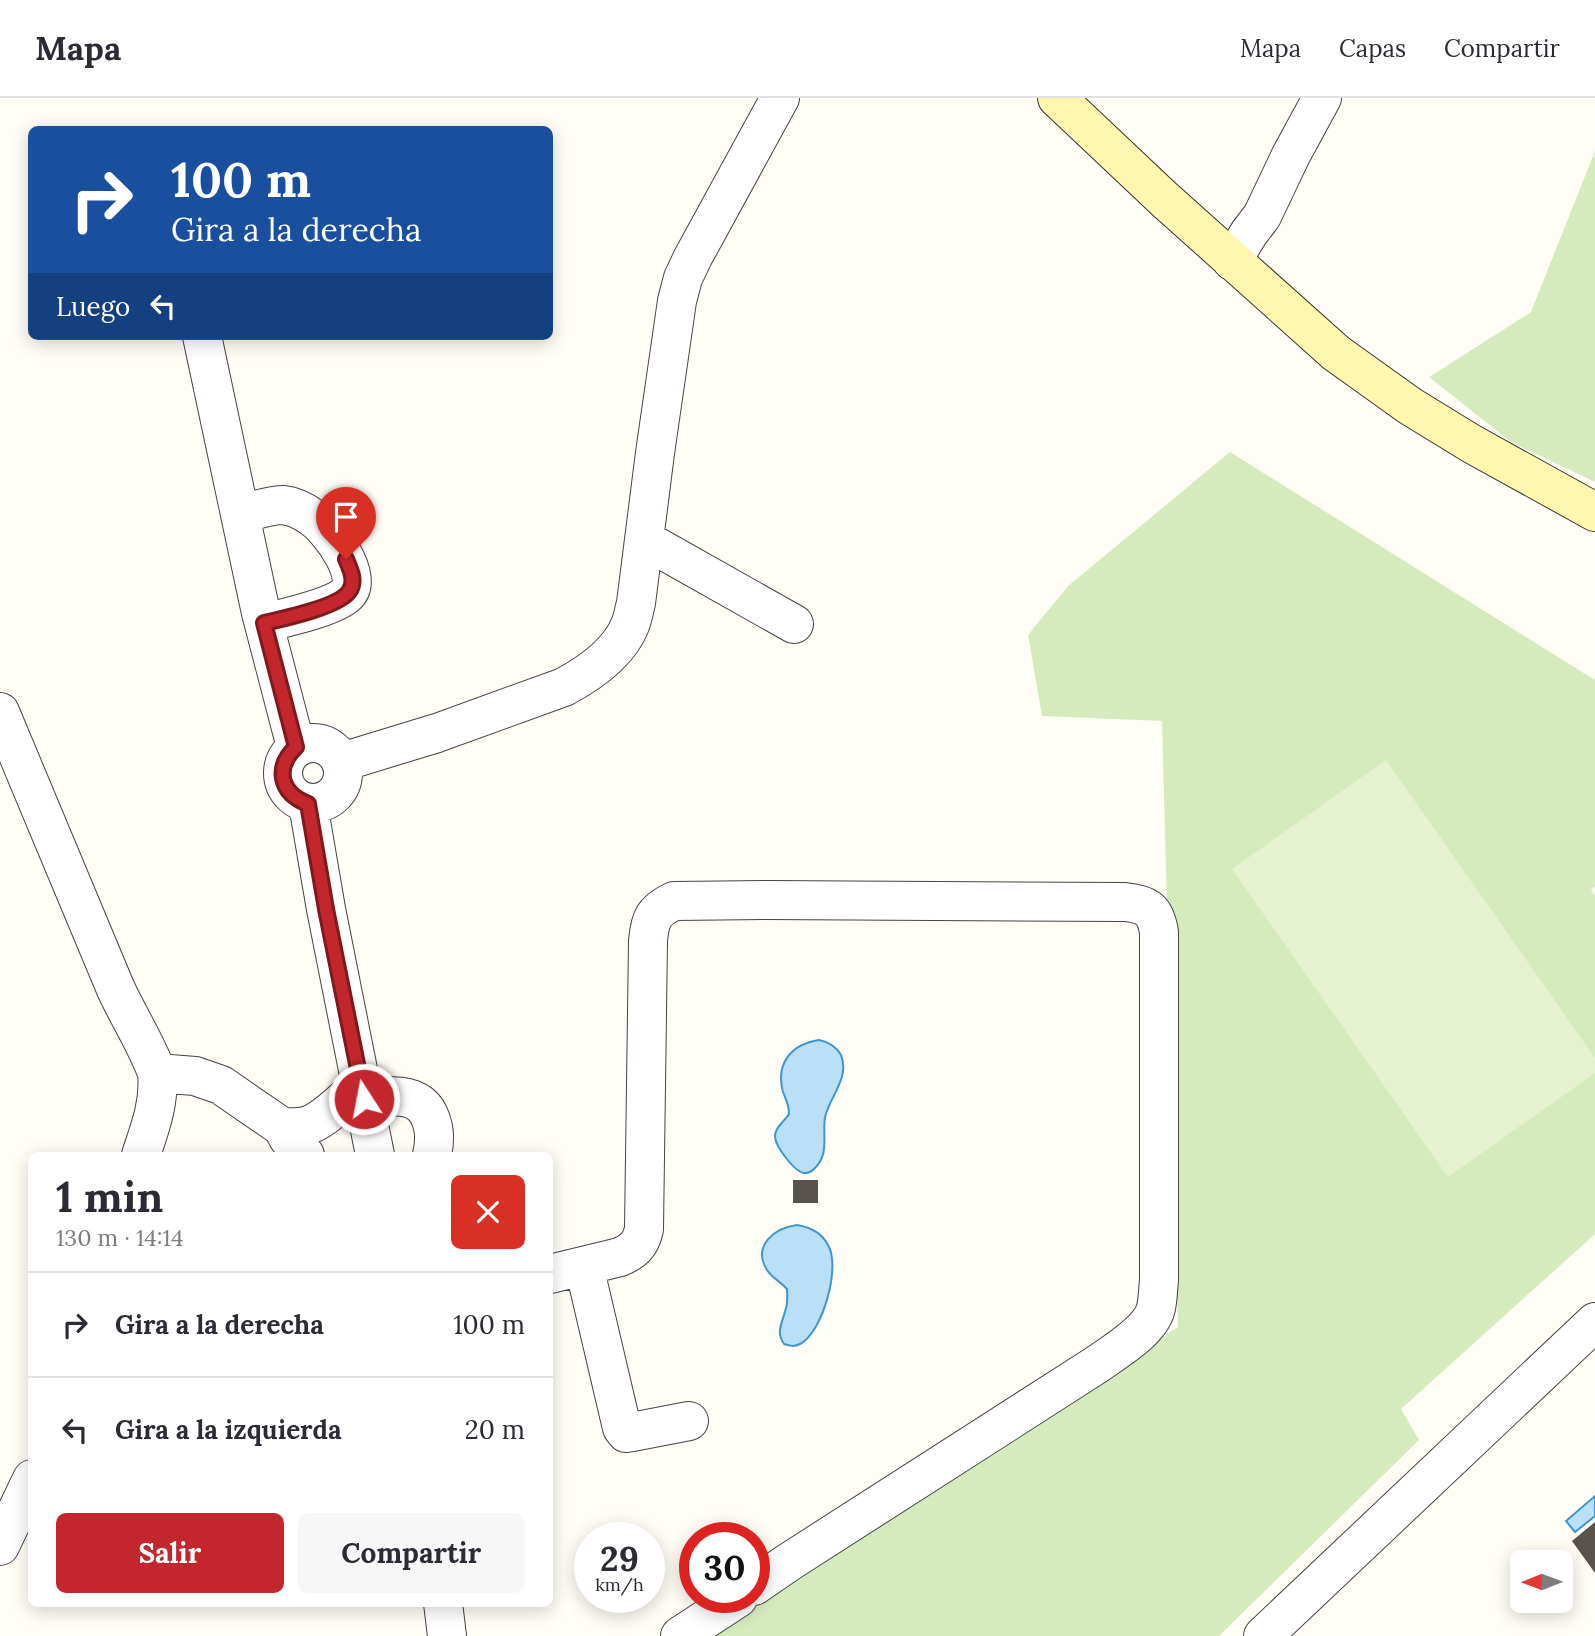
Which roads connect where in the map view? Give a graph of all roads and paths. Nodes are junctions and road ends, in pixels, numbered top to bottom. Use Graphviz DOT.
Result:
graph roads {
  1 [pos="780,98"];
  2 [pos="1057,98"];
  3 [pos="1322,98"];
  4 [pos="1232,261"];
  5 [pos="203,340"];
  6 [pos="1595,512"];
  7 [pos="241,514"];
  8 [pos="645,540"];
  9 [pos="264,623"];
  10 [pos="794,624"];
  11 [pos="0,712"];
  12 [pos="296,747"];
  13 [pos="342,762"];
  14 [pos="308,804"];
  15 [pos="156,1073"];
  16 [pos="363,1092"];
  17 [pos="294,1141"];
  18 [pos="142,1152"];
  19 [pos="374,1152"];
  20 [pos="433,1152"];
  21 [pos="567,1270"];
  22 [pos="1595,1322"];
  23 [pos="689,1421"];
  24 [pos="28,1487"];
  25 [pos="0,1546"];
  26 [pos="770,1575"];
  27 [pos="443,1607"];
  28 [pos="715,1613"];
  29 [pos="447,1636"];
  30 [pos="680,1636"];
  31 [pos="1263,1636"];
  1 -- 8 [label="street"];
  2 -- 4 [label="main road"];
  3 -- 4 [label="street"];
  4 -- 6 [label="main road"];
  5 -- 7 [label="street"];
  7 -- 9 [label="street"];
  7 -- 9 [label="street"];
  8 -- 10 [label="street"];
  8 -- 13 [label="street"];
  9 -- 12 [label="street"];
  11 -- 15 [label="street"];
  12 -- 13 [label="street"];
  12 -- 14 [label="street"];
  13 -- 14 [label="street"];
  14 -- 16 [label="street"];
  15 -- 17 [label="street"];
  15 -- 18 [label="street"];
  16 -- 17 [label="street"];
  16 -- 19 [label="street"];
  16 -- 20 [label="street"];
  21 -- 23 [label="street"];
  21 -- 26 [label="street"];
  22 -- 31 [label="street"];
  24 -- 25 [label="street"];
  27 -- 29 [label="street"];
  28 -- 30 [label="street"];
}
